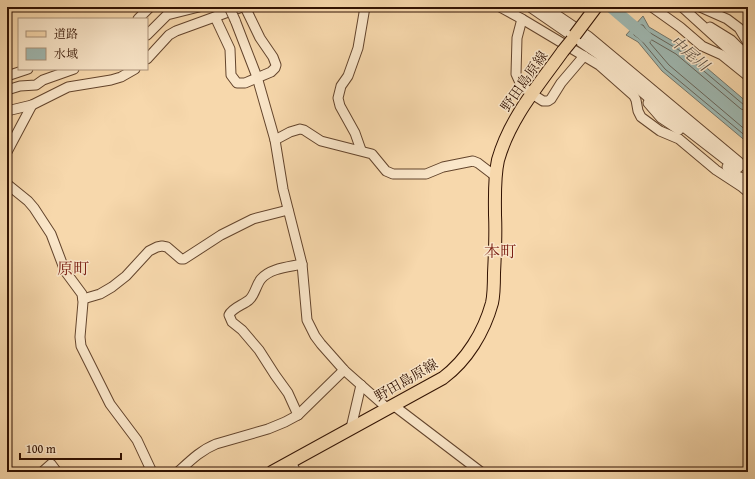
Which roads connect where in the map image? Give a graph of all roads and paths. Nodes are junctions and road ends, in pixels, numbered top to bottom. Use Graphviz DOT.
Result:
graph roads {
  1 [pos="150,7"];
  2 [pos="199,7"];
  3 [pos="229,7"];
  4 [pos="243,7"];
  5 [pos="365,7"];
  6 [pos="500,7"];
  7 [pos="530,7"];
  8 [pos="545,7"];
  9 [pos="596,7"];
  10 [pos="652,7"];
  11 [pos="682,7"];
  12 [pos="700,7"];
  13 [pos="215,17"];
  14 [pos="139,18"];
  15 [pos="522,19"];
  16 [pos="704,27"];
  17 [pos="148,34"];
  18 [pos="574,38"];
  19 [pos="748,43"];
  20 [pos="584,56"];
  21 [pos="148,58"];
  22 [pos="748,58"];
  23 [pos="748,67"];
  24 [pos="25,70"];
  25 [pos="71,70"];
  26 [pos="133,70"];
  27 [pos="7,76"];
  28 [pos="748,76"];
  29 [pos="257,77"];
  30 [pos="7,90"];
  31 [pos="532,94"];
  32 [pos="644,94"];
  33 [pos="32,105"];
  34 [pos="7,111"];
  35 [pos="275,140"];
  36 [pos="361,150"];
  37 [pos="7,152"];
  38 [pos="495,176"];
  39 [pos="748,179"];
  40 [pos="7,184"];
  41 [pos="748,192"];
  42 [pos="288,210"];
  43 [pos="302,264"];
  44 [pos="83,299"];
  45 [pos="344,370"];
  46 [pos="361,385"];
  47 [pos="390,407"];
  48 [pos="298,415"];
  49 [pos="351,428"];
  50 [pos="293,467"];
  51 [pos="42,472"];
  52 [pos="57,472"];
  53 [pos="152,472"];
  54 [pos="178,472"];
  55 [pos="272,472"];
  56 [pos="480,472"];
  1 -- 14 [label="street"];
  2 -- 17 [label="street"];
  3 -- 29 [label="street, bridge"];
  4 -- 13 [label="street"];
  4 -- 29 [label="street"];
  5 -- 36 [label="street"];
  6 -- 15 [label="street"];
  7 -- 18 [label="street"];
  8 -- 32 [label="street"];
  9 -- 18 [label="main road, 野田島原線, bridge"];
  10 -- 28 [label="street"];
  11 -- 16 [label="street"];
  12 -- 19 [label="street"];
  13 -- 21 [label="street"];
  13 -- 29 [label="street"];
  15 -- 20 [label="street"];
  15 -- 31 [label="street"];
  16 -- 22 [label="street"];
  16 -- 23 [label="street"];
  18 -- 31 [label="main road, 野田島原線, bridge"];
  18 -- 32 [label="street"];
  20 -- 31 [label="street"];
  20 -- 41 [label="street"];
  24 -- 27 [label="street"];
  25 -- 30 [label="street"];
  26 -- 33 [label="street"];
  29 -- 35 [label="street"];
  31 -- 38 [label="main road, 野田島原線"];
  32 -- 39 [label="street"];
  33 -- 34 [label="street"];
  33 -- 37 [label="street"];
  35 -- 36 [label="street"];
  35 -- 42 [label="street"];
  36 -- 38 [label="street"];
  38 -- 47 [label="main road, 野田島原線"];
  40 -- 44 [label="street"];
  42 -- 43 [label="street"];
  42 -- 44 [label="street"];
  43 -- 45 [label="street"];
  43 -- 48 [label="street"];
  44 -- 53 [label="street"];
  45 -- 46 [label="street"];
  45 -- 48 [label="street"];
  46 -- 47 [label="street"];
  46 -- 49 [label="street"];
  47 -- 49 [label="main road, 野田島原線"];
  47 -- 56 [label="street"];
  48 -- 54 [label="street"];
  49 -- 50 [label="main road, 野田島原線"];
  50 -- 55 [label="main road, 野田島原線"];
  51 -- 52 [label="street"];
}
